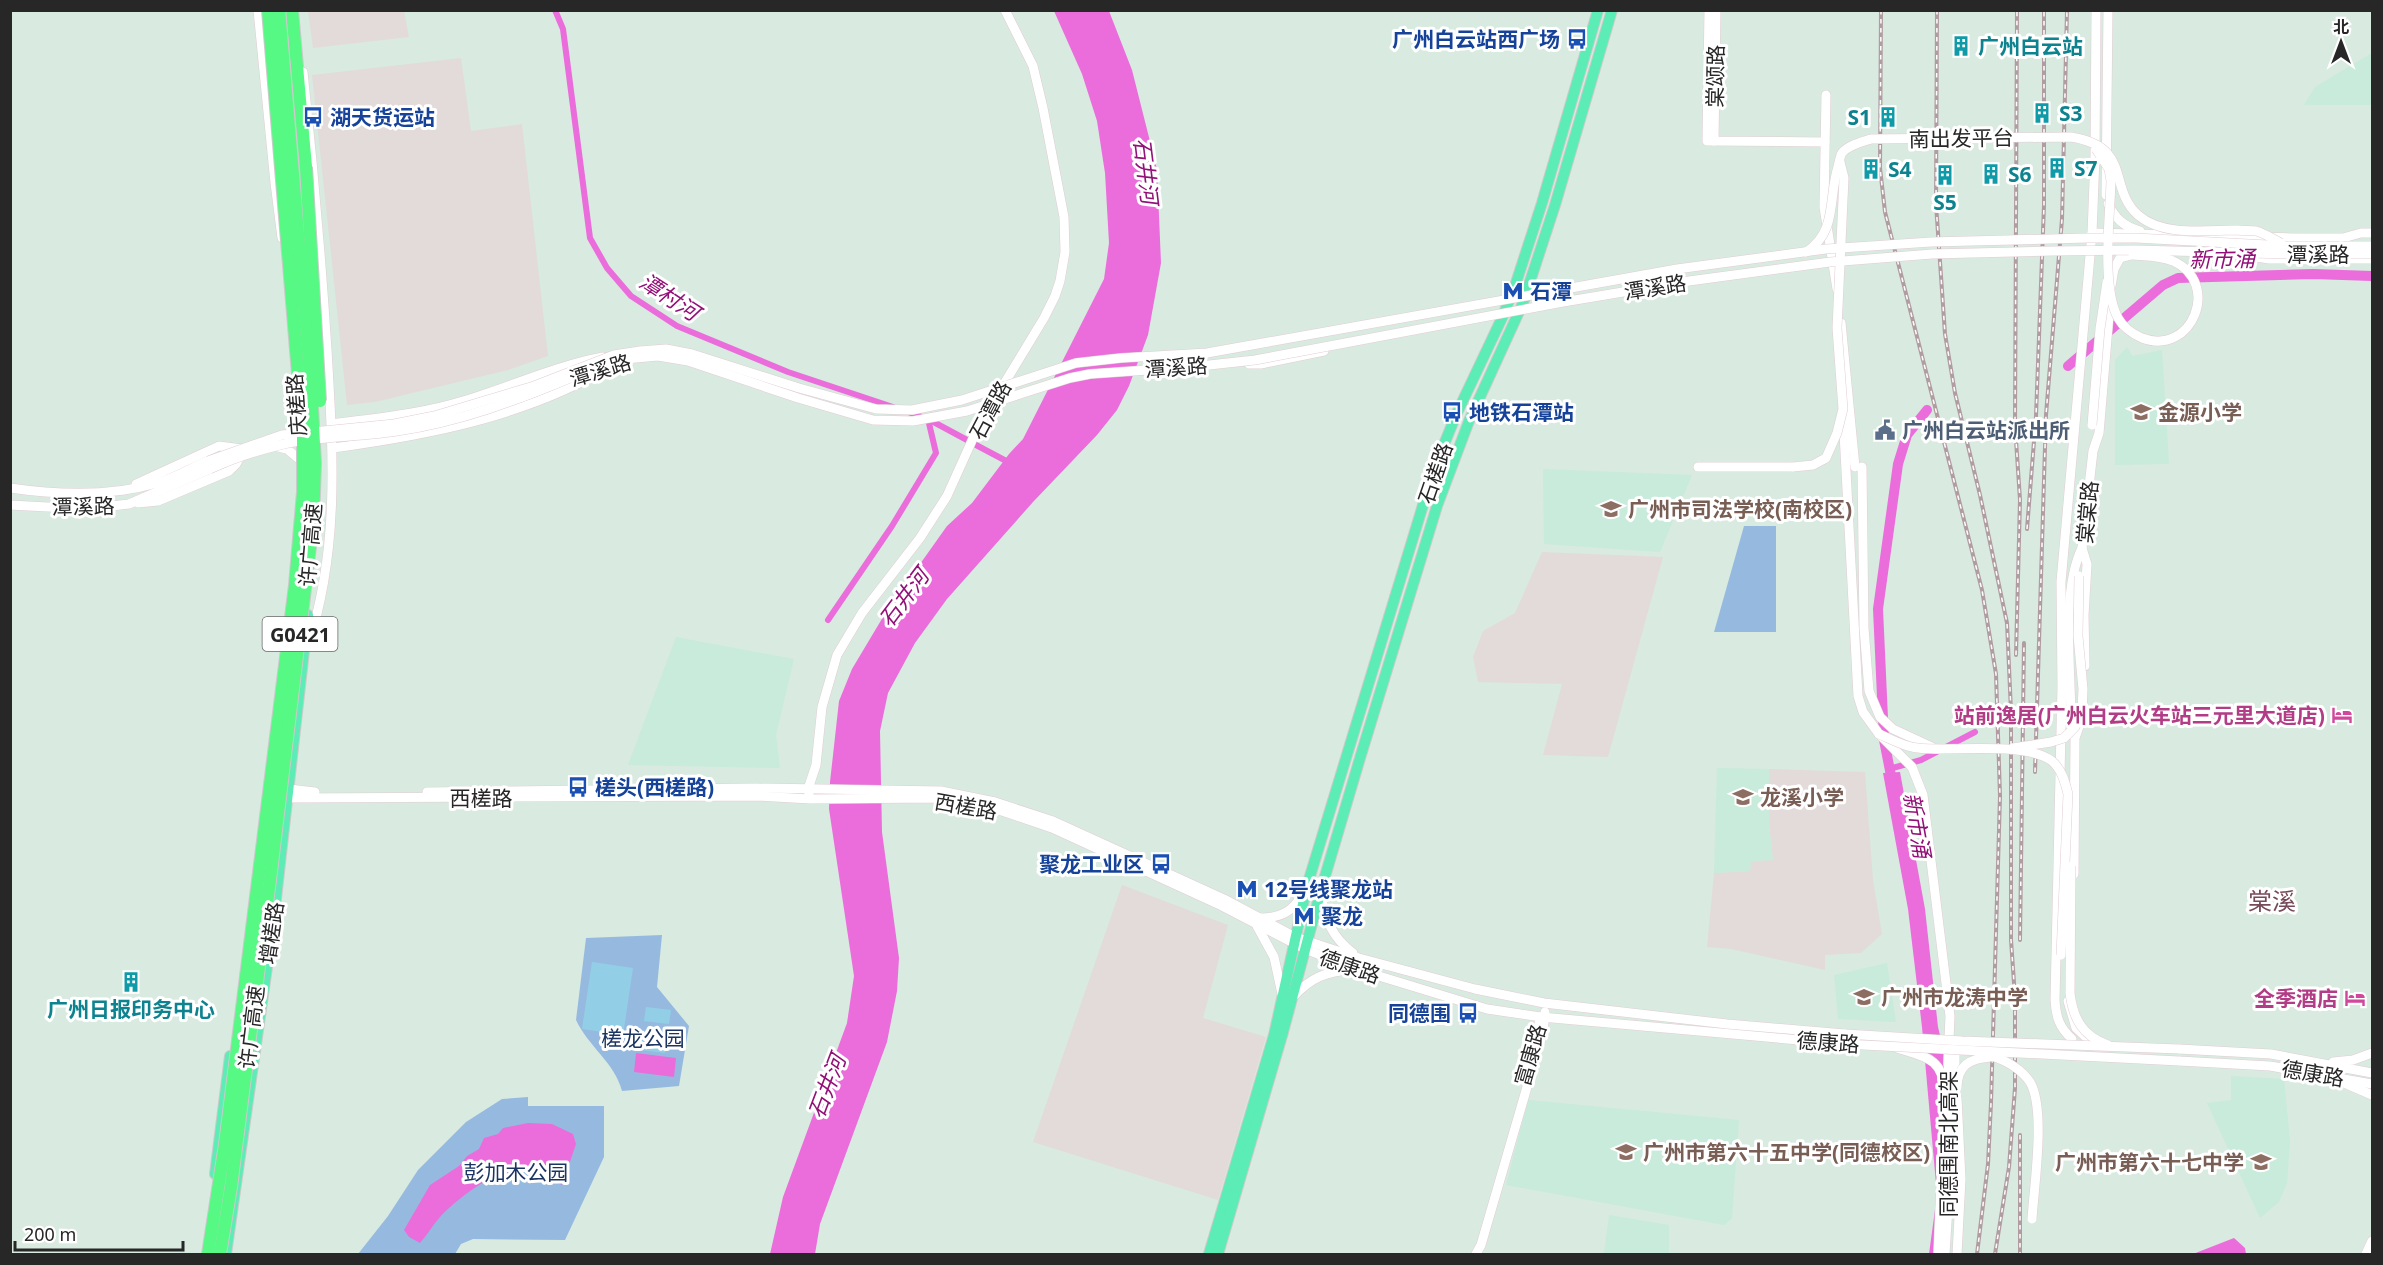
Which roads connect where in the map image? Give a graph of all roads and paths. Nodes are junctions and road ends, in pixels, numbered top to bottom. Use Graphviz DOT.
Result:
graph roads {
  1 [pos="263,10"];
  2 [pos="279,10"];
  3 [pos="284,10"];
  4 [pos="293,10"];
  5 [pos="1005,10"];
  6 [pos="1598,10"];
  7 [pos="1612,10"];
  8 [pos="1709,10"];
  9 [pos="1716,10"];
  10 [pos="2096,10"];
  11 [pos="2108,10"];
  12 [pos="1826,95"];
  13 [pos="1711,141"];
  14 [pos="1825,142"];
  15 [pos="2090,143"];
  16 [pos="1840,160"];
  17 [pos="2106,200"];
  18 [pos="2092,233"];
  19 [pos="2105,233"];
  20 [pos="2373,233"];
  21 [pos="2150,234"];
  22 [pos="2290,242"];
  23 [pos="2373,246"];
  24 [pos="2110,252"];
  25 [pos="2140,252"];
  26 [pos="2090,253"];
  27 [pos="2373,254"];
  28 [pos="2297,259"];
  29 [pos="2373,259"];
  30 [pos="2109,267"];
  31 [pos="1549,292"];
  32 [pos="2108,300"];
  33 [pos="1502,318"];
  34 [pos="616,358"];
  35 [pos="1229,363"];
  36 [pos="1843,409"];
  37 [pos="298,424"];
  38 [pos="332,424"];
  39 [pos="333,448"];
  40 [pos="2093,451"];
  41 [pos="300,459"];
  42 [pos="209,465"];
  43 [pos="1698,466"];
  44 [pos="10,488"];
  45 [pos="125,490"];
  46 [pos="129,504"];
  47 [pos="10,505"];
  48 [pos="313,522"];
  49 [pos="2082,548"];
  50 [pos="303,661"];
  51 [pos="1879,734"];
  52 [pos="2075,738"];
  53 [pos="1934,748"];
  54 [pos="2008,749"];
  55 [pos="2060,775"];
  56 [pos="2074,775"];
  57 [pos="808,789"];
  58 [pos="288,794"];
  59 [pos="827,795"];
  60 [pos="264,798"];
  61 [pos="810,800"];
  62 [pos="2075,803"];
  63 [pos="1307,886"];
  64 [pos="1321,890"];
  65 [pos="1257,921"];
  66 [pos="1294,941"];
  67 [pos="1306,945"];
  68 [pos="1359,958"];
  69 [pos="1356,969"];
  70 [pos="1287,996"];
  71 [pos="2055,1000"];
  72 [pos="1544,1003"];
  73 [pos="1543,1018"];
  74 [pos="2074,1024"];
  75 [pos="1845,1039"];
  76 [pos="2089,1040"];
  77 [pos="1895,1047"];
  78 [pos="2122,1047"];
  79 [pos="2373,1053"];
  80 [pos="2017,1054"];
  81 [pos="1992,1056"];
  82 [pos="2318,1062"];
  83 [pos="2317,1073"];
  84 [pos="2373,1074"];
  85 [pos="2373,1084"];
  86 [pos="2373,1095"];
  87 [pos="1954,1143"];
  88 [pos="2032,1219"];
  89 [pos="2373,1241"];
  90 [pos="206,1254"];
  91 [pos="220,1254"];
  92 [pos="226,1254"];
  93 [pos="1209,1254"];
  94 [pos="1218,1254"];
  95 [pos="1475,1254"];
  96 [pos="1938,1254"];
  97 [pos="1945,1254"];
  98 [pos="1951,1254"];
  99 [pos="1957,1254"];
  100 [pos="2366,1254"];
  1 -- 37 [label="main road, 庆槎路"];
  1 -- 90 [label="highway, 许广高速 / G0421, bridge"];
  2 -- 48 [label="highway, 许广高速 / G0421, bridge"];
  3 -- 50 [label="main road, 庆槎路"];
  4 -- 38 [label="main road"];
  4 -- 48 [label="highway, bridge"];
  5 -- 57 [label="main road, 石潭路"];
  6 -- 33 [label="main road, 石槎路"];
  7 -- 64 [label="main road, 石槎路"];
  8 -- 13 [label="main road, 棠颂路"];
  9 -- 13 [label="main road, 棠颂路"];
  10 -- 18 [label="main road, 棠棠路"];
  11 -- 17 [label="main road, 棠棠路"];
  12 -- 14 [label="main road"];
  13 -- 14 [label="main road"];
  14 -- 53 [label="main road"];
  15 -- 16 [label="main road, 南出发平台, bridge"];
  15 -- 22 [label="main road, bridge"];
  15 -- 30 [label="main road, bridge"];
  16 -- 31 [label="main road, bridge"];
  16 -- 36 [label="main road, 同德围南北高架, bridge"];
  17 -- 19 [label="main road, 棠棠路"];
  17 -- 21 [label="main road"];
  18 -- 19 [label="main road"];
  18 -- 26 [label="main road, 棠棠路"];
  19 -- 21 [label="main road"];
  19 -- 24 [label="main road, 棠棠路"];
  20 -- 22 [label="main road"];
  21 -- 22 [label="main road"];
  22 -- 23 [label="main road, 潭溪路, bridge"];
  22 -- 28 [label="main road"];
  22 -- 31 [label="main road, 潭溪路, bridge"];
  24 -- 25 [label="main road"];
  24 -- 26 [label="main road"];
  24 -- 27 [label="main road, 潭溪路, bridge"];
  24 -- 30 [label="main road, bridge"];
  24 -- 32 [label="main road, 棠棠路"];
  24 -- 35 [label="main road, 潭溪路, bridge"];
  25 -- 28 [label="main road"];
  25 -- 32 [label="main road"];
  26 -- 55 [label="main road, 棠棠路"];
  28 -- 29 [label="main road"];
  30 -- 40 [label="main road, bridge"];
  31 -- 34 [label="main road, 潭溪路, bridge"];
  32 -- 40 [label="main road, 棠棠路"];
  33 -- 35 [label="main road"];
  33 -- 63 [label="main road, 石槎路"];
  34 -- 35 [label="main road, 潭溪路, bridge"];
  34 -- 38 [label="main road, bridge"];
  34 -- 39 [label="main road, bridge"];
  34 -- 42 [label="main road, 潭溪路, bridge"];
  36 -- 43 [label="main road, bridge"];
  36 -- 51 [label="main road, 同德围南北高架, bridge"];
  37 -- 41 [label="main road, 庆槎路"];
  37 -- 45 [label="main road"];
  38 -- 39 [label="main road"];
  39 -- 50 [label="main road"];
  40 -- 49 [label="main road, 棠棠路"];
  41 -- 46 [label="main road"];
  41 -- 60 [label="main road, 庆槎路"];
  42 -- 45 [label="main road, 潭溪路"];
  42 -- 46 [label="main road, 潭溪路"];
  44 -- 45 [label="main road, 潭溪路"];
  46 -- 47 [label="main road, 潭溪路"];
  48 -- 91 [label="highway, 许广高速 / G0421, bridge"];
  49 -- 52 [label="main road"];
  49 -- 52 [label="main road, 棠棠路"];
  49 -- 54 [label="main road, bridge"];
  50 -- 58 [label="main road, 庆槎路"];
  51 -- 53 [label="main road, bridge"];
  51 -- 87 [label="main road, 同德围南北高架"];
  52 -- 56 [label="main road, 棠棠路"];
  53 -- 54 [label="main road, bridge"];
  54 -- 71 [label="main road, bridge"];
  55 -- 56 [label="main road"];
  55 -- 71 [label="main road, 棠棠路"];
  56 -- 62 [label="main road, 棠棠路"];
  57 -- 58 [label="main road, 西槎路"];
  57 -- 59 [label="main road, 西槎路"];
  57 -- 61 [label="main road"];
  58 -- 61 [label="main road, 西槎路"];
  58 -- 92 [label="main road, 增槎路"];
  59 -- 61 [label="main road, 西槎路"];
  59 -- 65 [label="main road, 西槎路"];
  60 -- 90 [label="main road, 增槎路"];
  62 -- 74 [label="main road, 棠棠路"];
  62 -- 78 [label="main road, bridge"];
  63 -- 65 [label="main road"];
  63 -- 66 [label="main road, 石槎路"];
  64 -- 67 [label="main road, 石槎路"];
  64 -- 68 [label="main road"];
  65 -- 66 [label="main road, 西槎路"];
  65 -- 70 [label="main road"];
  66 -- 67 [label="main road, 德康路"];
  66 -- 70 [label="main road"];
  67 -- 68 [label="main road, 德康路"];
  67 -- 69 [label="main road, 德康路"];
  67 -- 70 [label="main road"];
  68 -- 72 [label="main road, 德康路"];
  69 -- 70 [label="main road"];
  69 -- 73 [label="main road, 德康路"];
  70 -- 93 [label="main road"];
  70 -- 94 [label="main road"];
  71 -- 74 [label="main road, 棠棠路"];
  72 -- 73 [label="main road, 富康路"];
  72 -- 75 [label="main road, 德康路"];
  73 -- 75 [label="main road, 德康路"];
  73 -- 95 [label="main road, 富康路"];
  74 -- 76 [label="main road"];
  75 -- 77 [label="main road, 德康路, bridge"];
  75 -- 78 [label="main road, 德康路, bridge"];
  77 -- 80 [label="main road, 德康路, bridge"];
  77 -- 96 [label="main road"];
  78 -- 82 [label="main road, 德康路, bridge"];
  79 -- 82 [label="main road"];
  80 -- 81 [label="main road, bridge"];
  80 -- 83 [label="main road, 德康路, bridge"];
  81 -- 88 [label="main road, bridge"];
  81 -- 99 [label="main road, bridge"];
  82 -- 84 [label="main road, 德康路"];
  83 -- 85 [label="main road, 德康路"];
  83 -- 86 [label="main road"];
  87 -- 97 [label="main road, 同德围南北高架"];
  87 -- 98 [label="main road, 同德围南北高架"];
  89 -- 100 [label="main road"];
}
